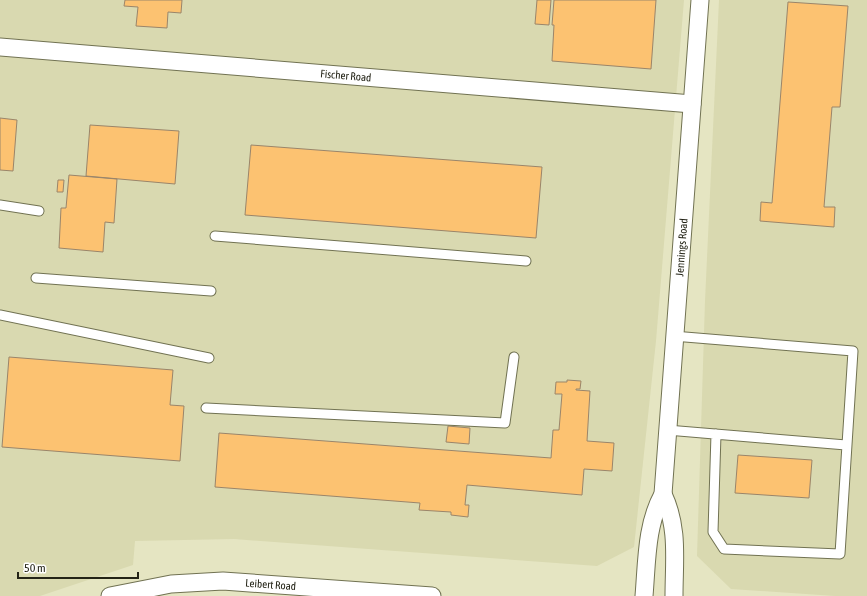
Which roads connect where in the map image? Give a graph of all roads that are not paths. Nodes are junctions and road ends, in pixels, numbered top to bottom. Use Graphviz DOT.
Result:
graph roads {
  1 [pos="700,0"];
  2 [pos="0,47"];
  3 [pos="692,104"];
  4 [pos="0,205"];
  5 [pos="39,211"];
  6 [pos="215,236"];
  7 [pos="526,261"];
  8 [pos="36,278"];
  9 [pos="212,291"];
  10 [pos="0,315"];
  11 [pos="674,336"];
  12 [pos="514,356"];
  13 [pos="209,358"];
  14 [pos="206,408"];
  15 [pos="667,430"];
  16 [pos="716,434"];
  17 [pos="846,445"];
  18 [pos="663,494"];
  19 [pos="265,590"];
  20 [pos="293,591"];
  21 [pos="373,594"];
  22 [pos="110,596"];
  23 [pos="432,596"];
  24 [pos="644,596"];
  25 [pos="674,596"];
  1 -- 3 [label="street, Jennings Road"];
  2 -- 3 [label="street, Fischer Road"];
  3 -- 11 [label="street, Jennings Road"];
  4 -- 5 [label="lane"];
  6 -- 7 [label="lane"];
  8 -- 9 [label="lane"];
  10 -- 13 [label="lane"];
  11 -- 15 [label="street, Jennings Road"];
  11 -- 17 [label="lane"];
  12 -- 14 [label="lane"];
  15 -- 16 [label="lane"];
  15 -- 18 [label="street, Jennings Road"];
  16 -- 17 [label="lane"];
  16 -- 17 [label="lane"];
  18 -- 24 [label="street, Jennings Road"];
  18 -- 25 [label="street, Jennings Road"];
  19 -- 20 [label="street, Leibert Road"];
  19 -- 22 [label="street, Leibert Road"];
  20 -- 21 [label="street, Leibert Road"];
  21 -- 23 [label="street, Leibert Road"];
}
